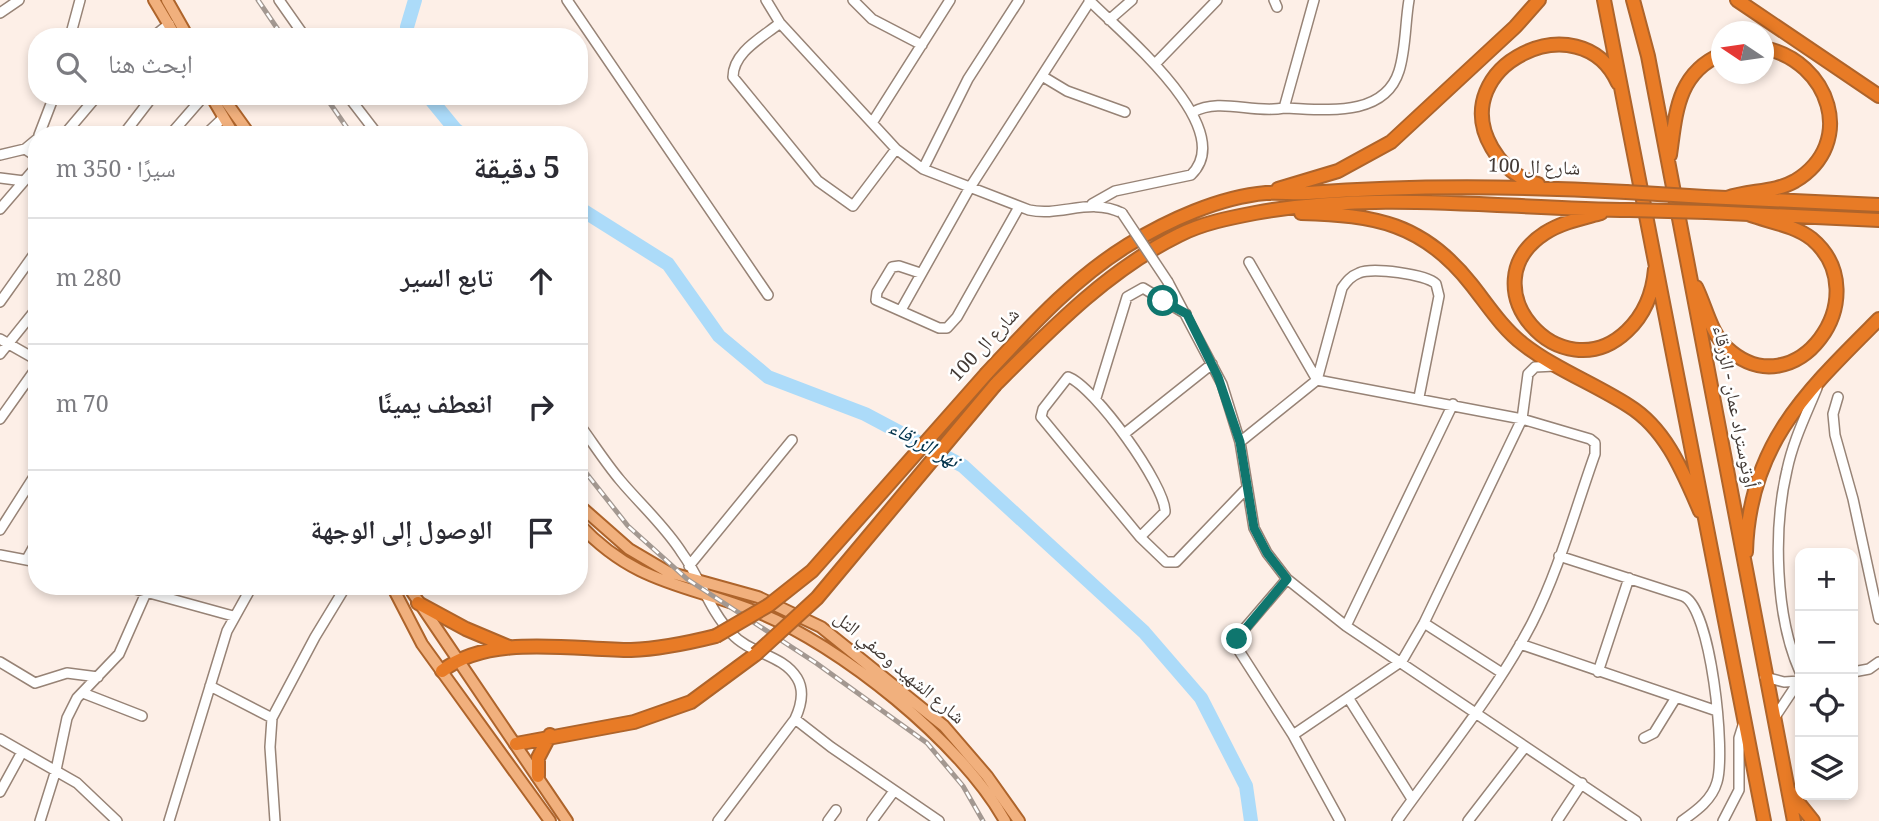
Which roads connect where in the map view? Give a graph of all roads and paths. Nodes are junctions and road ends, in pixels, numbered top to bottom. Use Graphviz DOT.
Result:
graph roads {
  1 [pos="19,0"];
  2 [pos="80,0"];
  3 [pos="154,0"];
  4 [pos="167,0"];
  5 [pos="279,0"];
  6 [pos="567,0"];
  7 [pos="766,0"];
  8 [pos="853,0"];
  9 [pos="950,0"];
  10 [pos="1019,0"];
  11 [pos="1090,0"];
  12 [pos="1132,0"];
  13 [pos="1217,0"];
  14 [pos="1314,0"];
  15 [pos="1409,0"];
  16 [pos="1539,0"];
  17 [pos="1604,0"];
  18 [pos="1633,0"];
  19 [pos="1737,0"];
  20 [pos="0,13"];
  21 [pos="1109,20"];
  22 [pos="780,23"];
  23 [pos="169,24"];
  24 [pos="72,28"];
  25 [pos="164,28"];
  26 [pos="171,28"];
  27 [pos="183,28"];
  28 [pos="299,28"];
  29 [pos="586,28"];
  30 [pos="588,31"];
  31 [pos="922,45"];
  32 [pos="1774,52"];
  33 [pos="1711,61"];
  34 [pos="1155,64"];
  35 [pos="1042,76"];
  36 [pos="1879,96"];
  37 [pos="50,105"];
  38 [pos="89,105"];
  39 [pos="146,105"];
  40 [pos="196,105"];
  41 [pos="216,105"];
  42 [pos="228,105"];
  43 [pos="355,105"];
  44 [pos="1284,108"];
  45 [pos="1628,111"];
  46 [pos="1193,112"];
  47 [pos="1125,113"];
  48 [pos="223,118"];
  49 [pos="872,123"];
  50 [pos="42,126"];
  51 [pos="72,126"];
  52 [pos="130,126"];
  53 [pos="178,126"];
  54 [pos="215,126"];
  55 [pos="228,126"];
  56 [pos="244,126"];
  57 [pos="370,126"];
  58 [pos="28,146"];
  59 [pos="25,149"];
  60 [pos="896,149"];
  61 [pos="28,151"];
  62 [pos="0,155"];
  63 [pos="1669,165"];
  64 [pos="923,169"];
  65 [pos="28,176"];
  66 [pos="0,178"];
  67 [pos="24,181"];
  68 [pos="1555,188"];
  69 [pos="969,189"];
  70 [pos="1266,193"];
  71 [pos="1727,198"];
  72 [pos="1091,204"];
  73 [pos="1879,205"];
  74 [pos="1019,207"];
  75 [pos="0,209"];
  76 [pos="1611,209"];
  77 [pos="1273,210"];
  78 [pos="1748,214"];
  79 [pos="1879,220"];
  80 [pos="1656,255"];
  81 [pos="1249,262"];
  82 [pos="28,263"];
  83 [pos="920,273"];
  84 [pos="1689,276"];
  85 [pos="768,295"];
  86 [pos="0,302"];
  87 [pos="901,310"];
  88 [pos="1187,314"];
  89 [pos="28,316"];
  90 [pos="1879,319"];
  91 [pos="4,341"];
  92 [pos="0,354"];
  93 [pos="28,355"];
  94 [pos="1212,364"];
  95 [pos="1555,366"];
  96 [pos="28,380"];
  97 [pos="1317,380"];
  98 [pos="1821,380"];
  99 [pos="1419,397"];
  100 [pos="1838,397"];
  101 [pos="1096,398"];
  102 [pos="1453,404"];
  103 [pos="0,419"];
  104 [pos="1522,419"];
  105 [pos="1124,434"];
  106 [pos="588,436"];
  107 [pos="792,440"];
  108 [pos="1240,442"];
  109 [pos="28,486"];
  110 [pos="1246,489"];
  111 [pos="588,513"];
  112 [pos="0,530"];
  113 [pos="1708,530"];
  114 [pos="588,532"];
  115 [pos="1140,537"];
  116 [pos="0,555"];
  117 [pos="1559,556"];
  118 [pos="28,559"];
  119 [pos="689,566"];
  120 [pos="1745,573"];
  121 [pos="1629,578"];
  122 [pos="1287,579"];
  123 [pos="698,582"];
  124 [pos="145,595"];
  125 [pos="167,595"];
  126 [pos="246,595"];
  127 [pos="341,595"];
  128 [pos="396,595"];
  129 [pos="413,595"];
  130 [pos="704,597"];
  131 [pos="418,603"];
  132 [pos="233,616"];
  133 [pos="1879,619"];
  134 [pos="1424,623"];
  135 [pos="1346,626"];
  136 [pos="1520,644"];
  137 [pos="509,648"];
  138 [pos="457,659"];
  139 [pos="1402,661"];
  140 [pos="0,662"];
  141 [pos="1879,664"];
  142 [pos="1858,670"];
  143 [pos="442,671"];
  144 [pos="1598,672"];
  145 [pos="1502,673"];
  146 [pos="1799,674"];
  147 [pos="97,677"];
  148 [pos="1765,677"];
  149 [pos="1795,679"];
  150 [pos="210,685"];
  151 [pos="1795,685"];
  152 [pos="83,693"];
  153 [pos="1349,699"];
  154 [pos="1675,699"];
  155 [pos="1717,711"];
  156 [pos="1477,712"];
  157 [pos="142,716"];
  158 [pos="1746,717"];
  159 [pos="272,718"];
  160 [pos="795,719"];
  161 [pos="1774,719"];
  162 [pos="550,735"];
  163 [pos="1293,735"];
  164 [pos="1644,738"];
  165 [pos="0,739"];
  166 [pos="516,744"];
  167 [pos="1525,747"];
  168 [pos="22,752"];
  169 [pos="503,752"];
  170 [pos="56,770"];
  171 [pos="538,776"];
  172 [pos="1582,783"];
  173 [pos="1787,789"];
  174 [pos="894,791"];
  175 [pos="0,792"];
  176 [pos="1412,799"];
  177 [pos="836,810"];
  178 [pos="567,820"];
  179 [pos="934,820"];
  180 [pos="40,821"];
  181 [pos="117,821"];
  182 [pos="169,821"];
  183 [pos="275,821"];
  184 [pos="550,821"];
  185 [pos="718,821"];
  186 [pos="828,821"];
  187 [pos="872,821"];
  188 [pos="1005,821"];
  189 [pos="1018,821"];
  190 [pos="1340,821"];
  191 [pos="1397,821"];
  192 [pos="1468,821"];
  193 [pos="1557,821"];
  194 [pos="1636,821"];
  195 [pos="1682,821"];
  196 [pos="1723,821"];
  197 [pos="1764,821"];
  198 [pos="1794,821"];
  199 [pos="1813,821"];
  1 -- 20 [label="street"];
  2 -- 24 [label="street"];
  3 -- 23 [label="main road"];
  4 -- 27 [label="main road"];
  5 -- 28 [label="street"];
  6 -- 29 [label="street"];
  7 -- 22 [label="street"];
  8 -- 31 [label="street"];
  9 -- 31 [label="street"];
  10 -- 64 [label="street"];
  11 -- 21 [label="street"];
  11 -- 35 [label="street"];
  12 -- 21 [label="street"];
  13 -- 34 [label="street"];
  14 -- 44 [label="street"];
  15 -- 44 [label="street"];
  16 -- 70 [label="highway"];
  17 -- 45 [label="highway"];
  18 -- 63 [label="highway, أوتوستراد عمان - الزرقاء"];
  19 -- 36 [label="highway"];
  21 -- 34 [label="street"];
  22 -- 49 [label="street"];
  22 -- 60 [label="street"];
  23 -- 25 [label="street"];
  23 -- 26 [label="main road"];
  30 -- 85 [label="street"];
  31 -- 49 [label="street"];
  32 -- 71 [label="highway"];
  33 -- 63 [label="highway"];
  34 -- 46 [label="street"];
  35 -- 47 [label="street"];
  35 -- 69 [label="street"];
  37 -- 50 [label="street"];
  38 -- 51 [label="street"];
  39 -- 52 [label="street"];
  40 -- 53 [label="street"];
  41 -- 48 [label="main road"];
  42 -- 56 [label="main road"];
  43 -- 57 [label="street"];
  44 -- 46 [label="street"];
  45 -- 68 [label="highway"];
  45 -- 80 [label="highway"];
  46 -- 72 [label="street"];
  48 -- 54 [label="street"];
  48 -- 55 [label="main road"];
  49 -- 60 [label="street"];
  58 -- 59 [label="street"];
  59 -- 61 [label="street"];
  59 -- 62 [label="street"];
  60 -- 64 [label="street"];
  63 -- 84 [label="highway, أوتوستراد عمان - الزرقاء"];
  64 -- 69 [label="street"];
  65 -- 67 [label="street"];
  66 -- 67 [label="street"];
  67 -- 75 [label="street"];
  68 -- 70 [label="highway, شارع ال 100"];
  68 -- 71 [label="highway, شارع ال 100, bridge"];
  69 -- 74 [label="street"];
  69 -- 83 [label="street"];
  70 -- 137 [label="highway, شارع ال 100, bridge"];
  71 -- 73 [label="highway"];
  72 -- 74 [label="street"];
  72 -- 88 [label="street, bridge"];
  74 -- 87 [label="street"];
  76 -- 77 [label="highway, شارع ال 100"];
  76 -- 78 [label="highway, شارع ال 100, bridge"];
  76 -- 80 [label="highway"];
  77 -- 95 [label="highway"];
  77 -- 162 [label="highway, شارع ال 100, bridge"];
  78 -- 79 [label="highway, شارع ال 100"];
  78 -- 84 [label="highway"];
  80 -- 113 [label="highway"];
  81 -- 97 [label="street"];
  82 -- 86 [label="street"];
  83 -- 87 [label="street"];
  83 -- 87 [label="street"];
  84 -- 120 [label="highway, أوتوستراد عمان - الزرقاء"];
  88 -- 94 [label="street"];
  88 -- 101 [label="street"];
  89 -- 91 [label="street"];
  90 -- 98 [label="highway"];
  91 -- 92 [label="street"];
  91 -- 93 [label="street"];
  94 -- 105 [label="street"];
  94 -- 108 [label="street"];
  95 -- 104 [label="street"];
  95 -- 113 [label="highway"];
  96 -- 103 [label="street"];
  97 -- 99 [label="street"];
  97 -- 99 [label="street"];
  97 -- 108 [label="street"];
  98 -- 120 [label="highway"];
  98 -- 146 [label="street"];
  99 -- 102 [label="street"];
  100 -- 133 [label="street"];
  101 -- 105 [label="street"];
  101 -- 115 [label="street"];
  102 -- 104 [label="street"];
  102 -- 135 [label="street"];
  104 -- 117 [label="street"];
  104 -- 134 [label="street"];
  105 -- 115 [label="street"];
  106 -- 119 [label="street"];
  107 -- 119 [label="street"];
  108 -- 110 [label="street"];
  109 -- 112 [label="street"];
  110 -- 115 [label="street"];
  110 -- 122 [label="street"];
  111 -- 123 [label="main road, شارع الشهيد وصفي التل"];
  113 -- 158 [label="highway"];
  114 -- 130 [label="main road, شارع الشهيد وصفي التل"];
  116 -- 118 [label="street"];
  117 -- 121 [label="street"];
  117 -- 136 [label="street"];
  119 -- 123 [label="street"];
  120 -- 148 [label="highway, أوتوستراد عمان - الزرقاء"];
  121 -- 144 [label="street"];
  121 -- 155 [label="street"];
  122 -- 135 [label="street"];
  122 -- 163 [label="street"];
  123 -- 130 [label="street"];
  123 -- 189 [label="main road, شارع الشهيد وصفي التل"];
  124 -- 147 [label="street"];
  125 -- 132 [label="street"];
  126 -- 132 [label="street"];
  127 -- 159 [label="street"];
  128 -- 143 [label="main road"];
  129 -- 131 [label="main road"];
  130 -- 160 [label="street"];
  130 -- 188 [label="main road, شارع الشهيد وصفي التل"];
  131 -- 137 [label="highway"];
  131 -- 138 [label="main road"];
  132 -- 150 [label="street"];
  134 -- 139 [label="street"];
  134 -- 145 [label="street"];
  135 -- 139 [label="street"];
  136 -- 144 [label="street"];
  136 -- 145 [label="street"];
  137 -- 138 [label="highway, شارع ال 100"];
  138 -- 143 [label="highway, شارع ال 100"];
  138 -- 166 [label="main road"];
  139 -- 153 [label="street"];
  139 -- 156 [label="street"];
  140 -- 147 [label="street"];
  141 -- 142 [label="street"];
  143 -- 169 [label="main road"];
  144 -- 154 [label="street"];
  145 -- 156 [label="street"];
  147 -- 152 [label="street"];
  148 -- 149 [label="street"];
  148 -- 161 [label="highway, أوتوستراد عمان - الزرقاء"];
  150 -- 159 [label="street"];
  150 -- 182 [label="street"];
  151 -- 161 [label="street"];
  152 -- 157 [label="street"];
  152 -- 170 [label="street"];
  153 -- 163 [label="street"];
  153 -- 176 [label="street"];
  154 -- 155 [label="street"];
  154 -- 164 [label="street"];
  155 -- 195 [label="street"];
  156 -- 167 [label="street"];
  156 -- 176 [label="street"];
  158 -- 196 [label="street"];
  158 -- 197 [label="highway"];
  159 -- 183 [label="street"];
  160 -- 174 [label="street"];
  160 -- 185 [label="street"];
  161 -- 173 [label="highway, أوتوستراد عمان - الزرقاء"];
  162 -- 166 [label="highway, شارع ال 100"];
  162 -- 171 [label="highway"];
  163 -- 190 [label="street"];
  165 -- 168 [label="street"];
  166 -- 169 [label="main road"];
  166 -- 171 [label="main road"];
  167 -- 172 [label="street"];
  167 -- 192 [label="street"];
  168 -- 170 [label="street"];
  168 -- 175 [label="street"];
  169 -- 184 [label="main road"];
  170 -- 180 [label="street"];
  170 -- 181 [label="street"];
  171 -- 178 [label="main road"];
  172 -- 193 [label="street"];
  172 -- 194 [label="street"];
  173 -- 198 [label="highway, أوتوستراد عمان - الزرقاء"];
  173 -- 199 [label="highway"];
  174 -- 179 [label="street"];
  174 -- 187 [label="street"];
  176 -- 191 [label="street"];
  177 -- 186 [label="street"];
}
